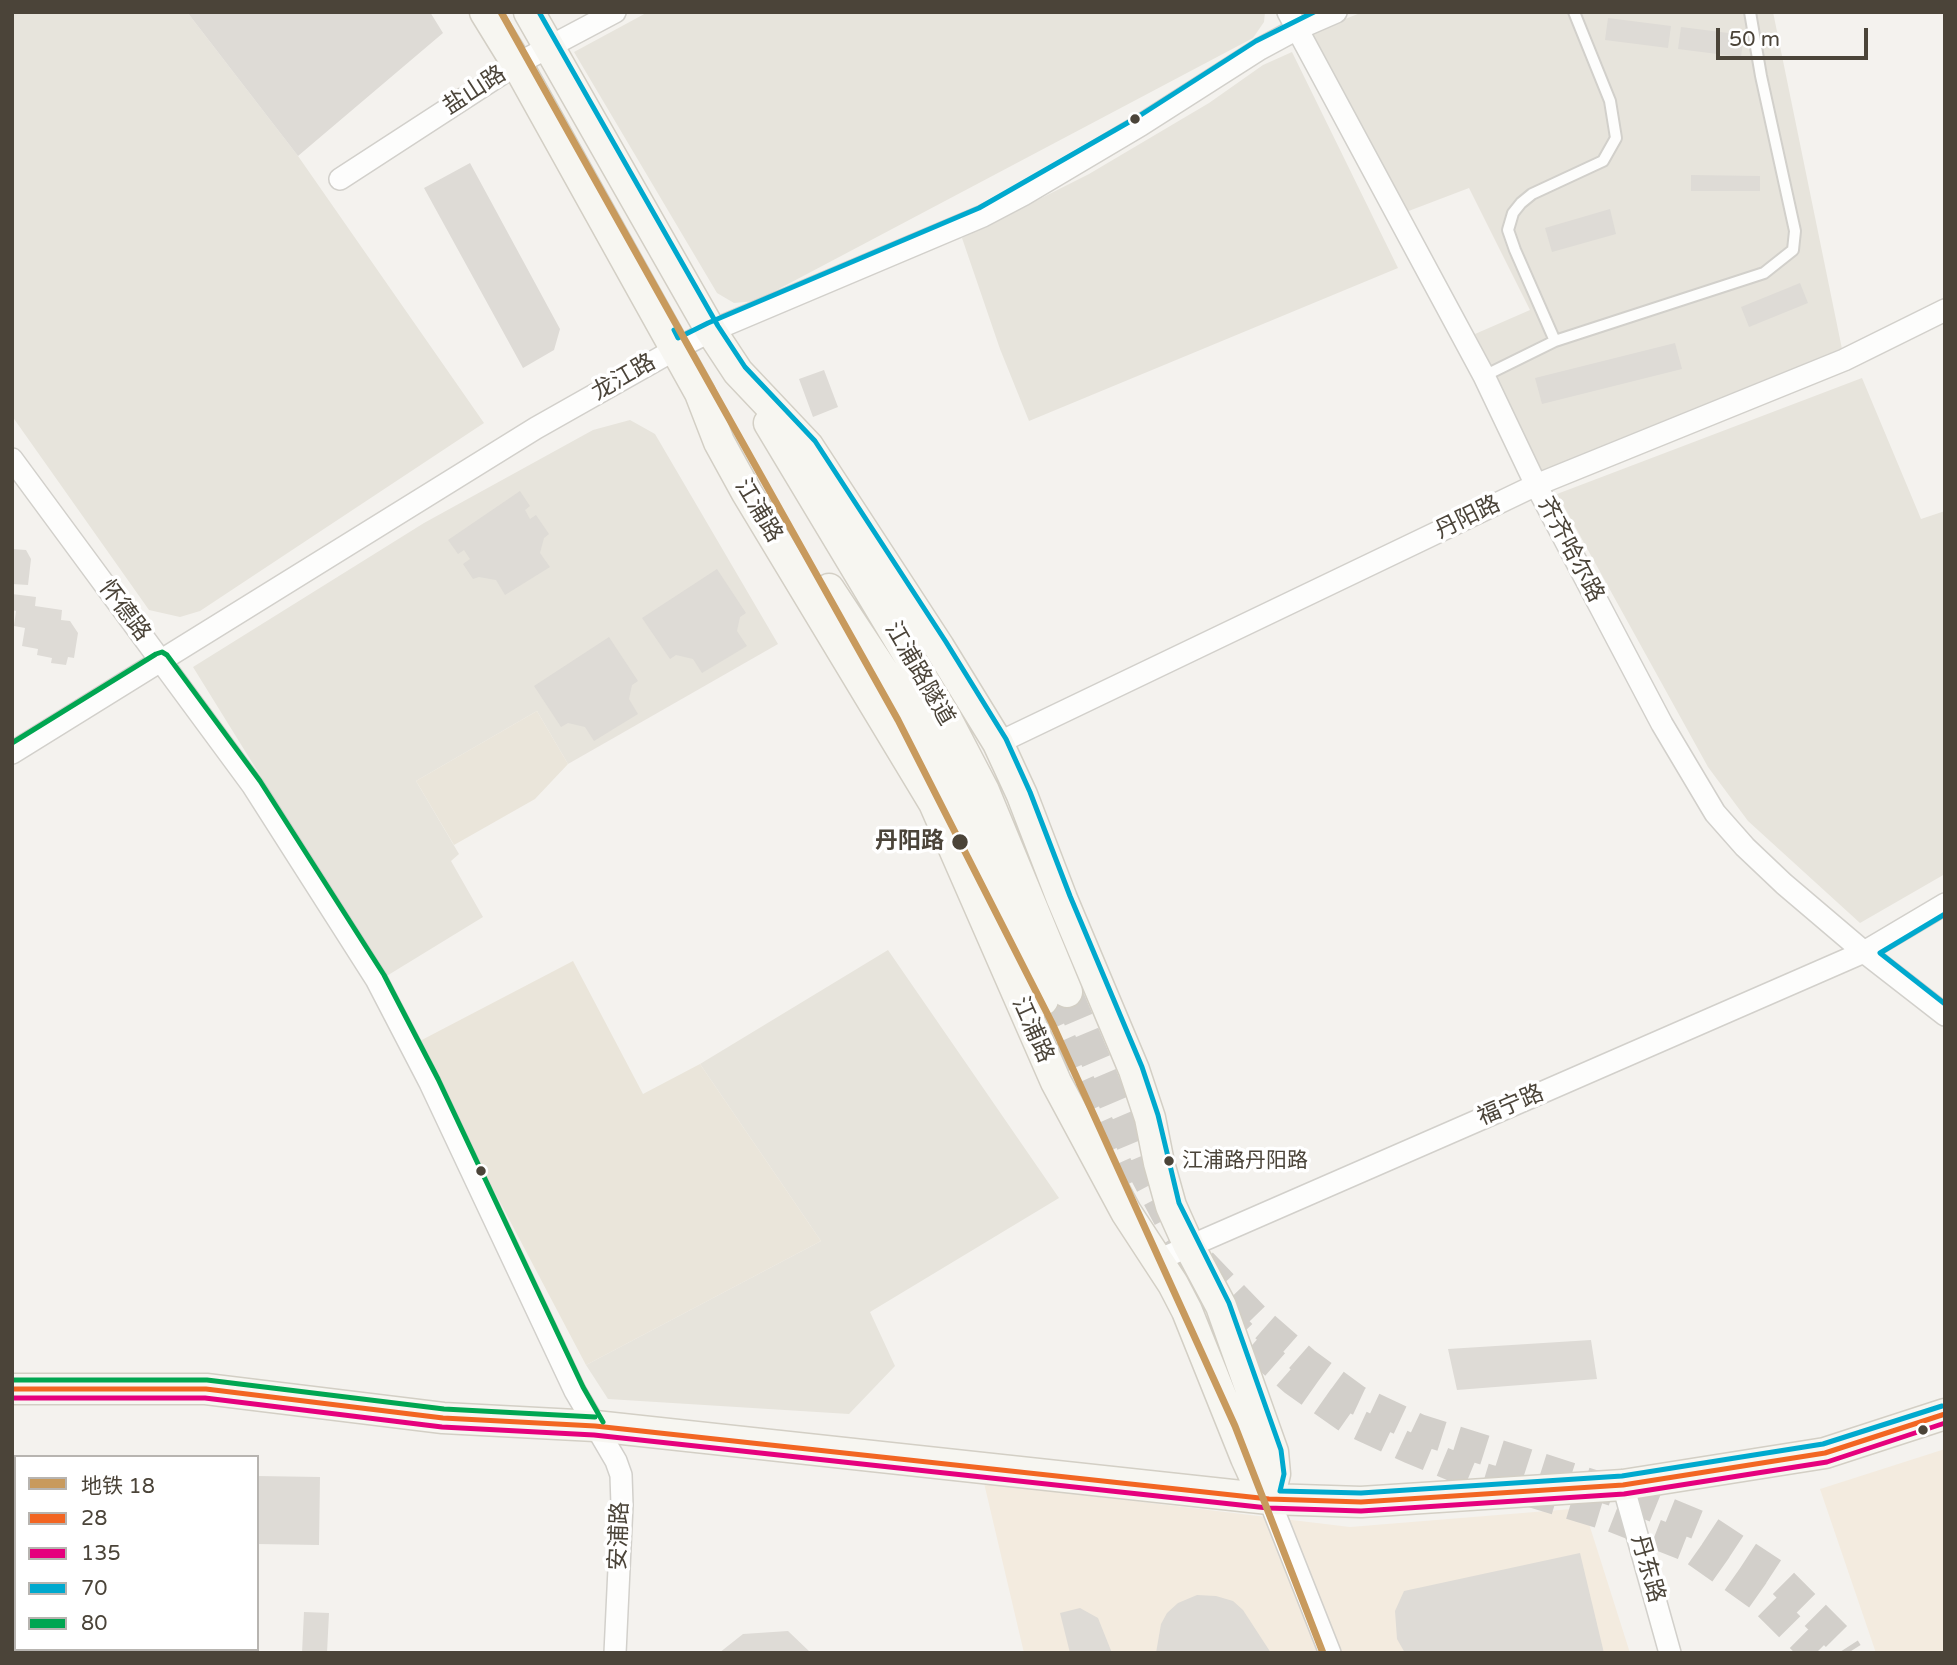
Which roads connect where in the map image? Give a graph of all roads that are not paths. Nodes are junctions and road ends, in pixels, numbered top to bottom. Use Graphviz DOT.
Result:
graph roads {
  1 [pos="485,12"];
  2 [pos="530,12"];
  3 [pos="615,12"];
  4 [pos="1335,12"];
  5 [pos="1574,12"];
  6 [pos="1750,12"];
  7 [pos="1292,20"];
  8 [pos="550,47"];
  9 [pos="517,64"];
  10 [pos="340,179"];
  11 [pos="1945,310"];
  12 [pos="711,331"];
  13 [pos="1555,341"];
  14 [pos="674,350"];
  15 [pos="738,372"];
  16 [pos="1484,376"];
  17 [pos="700,393"];
  18 [pos="12,459"];
  19 [pos="1536,485"];
  20 [pos="161,661"];
  21 [pos="998,743"];
  22 [pos="12,753"];
  23 [pos="1945,904"];
  24 [pos="1864,952"];
  25 [pos="1945,1015"];
  26 [pos="1189,1246"];
  27 [pos="1158,1260"];
  28 [pos="12,1389"];
  29 [pos="1945,1414"];
  30 [pos="595,1426"];
  31 [pos="1623,1485"];
  32 [pos="1269,1499"];
  33 [pos="615,1653"];
  34 [pos="1330,1653"];
  35 [pos="1670,1653"];
  1 -- 9 [label="main road, 江浦路"];
  2 -- 8 [label="main road"];
  3 -- 8 [label="street, 盐山路"];
  4 -- 7 [label="street, 龙江路"];
  5 -- 13 [label="lane"];
  6 -- 13 [label="lane"];
  7 -- 12 [label="street, 龙江路"];
  7 -- 16 [label="street, 齐齐哈尔路"];
  8 -- 9 [label="street, 盐山路"];
  8 -- 12 [label="main road"];
  9 -- 10 [label="street, 盐山路"];
  9 -- 14 [label="main road, 江浦路"];
  11 -- 19 [label="street, 丹阳路"];
  12 -- 14 [label="street, 龙江路"];
  12 -- 15 [label="main road"];
  13 -- 16 [label="lane"];
  14 -- 17 [label="main road, 江浦路"];
  14 -- 20 [label="street, 龙江路"];
  15 -- 17 [label="main road, 江浦路隧道"];
  15 -- 21 [label="main road"];
  16 -- 19 [label="street, 齐齐哈尔路"];
  17 -- 27 [label="main road, 江浦路"];
  18 -- 20 [label="street, 怀德路"];
  19 -- 21 [label="street, 丹阳路"];
  19 -- 24 [label="street, 齐齐哈尔路"];
  20 -- 22 [label="street, 龙江路"];
  20 -- 30 [label="street, 怀德路"];
  21 -- 26 [label="main road"];
  23 -- 24 [label="street, 福宁路"];
  24 -- 25 [label="street, 齐齐哈尔路"];
  24 -- 26 [label="street, 福宁路"];
  26 -- 27 [label="street, 福宁路"];
  26 -- 32 [label="main road"];
  27 -- 32 [label="main road, 江浦路"];
  28 -- 30 [label="main road"];
  29 -- 31 [label="main road"];
  30 -- 32 [label="main road"];
  30 -- 33 [label="street, 安浦路"];
  31 -- 32 [label="main road"];
  31 -- 35 [label="street, 丹东路"];
  32 -- 34 [label="street, 江浦路"];
}
